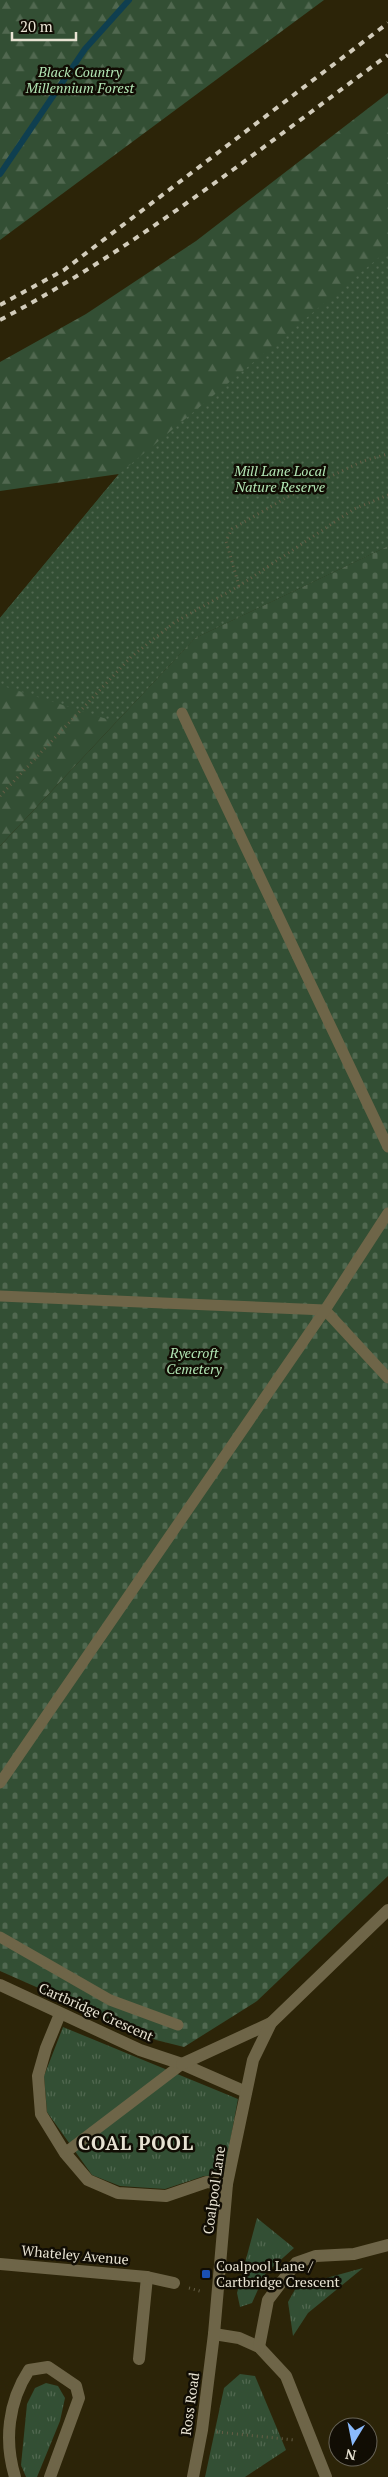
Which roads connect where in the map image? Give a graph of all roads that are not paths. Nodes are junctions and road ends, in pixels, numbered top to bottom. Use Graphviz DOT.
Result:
graph roads {
  1 [pos="182,713"];
  2 [pos="388,1147"];
  3 [pos="388,1213"];
  4 [pos="0,1296"];
  5 [pos="325,1310"];
  6 [pos="388,1378"];
  7 [pos="0,1784"];
  8 [pos="388,1910"];
  9 [pos="0,1937"];
  10 [pos="0,1985"];
  11 [pos="60,2014"];
  12 [pos="271,2023"];
  13 [pos="178,2025"];
  14 [pos="182,2064"];
  15 [pos="246,2092"];
  16 [pos="65,2154"];
  17 [pos="227,2184"];
  18 [pos="388,2244"];
  19 [pos="0,2264"];
  20 [pos="146,2277"];
  21 [pos="174,2283"];
  22 [pos="214,2334"];
  23 [pos="259,2347"];
  24 [pos="140,2359"];
  25 [pos="15,2477"];
  26 [pos="50,2477"];
  27 [pos="193,2477"];
  28 [pos="326,2477"];
  1 -- 2 [label="lane"];
  3 -- 5 [label="lane"];
  4 -- 5 [label="lane"];
  5 -- 6 [label="lane"];
  5 -- 7 [label="lane"];
  8 -- 12 [label="street, Coalpool Lane"];
  9 -- 13 [label="lane"];
  10 -- 11 [label="street, Cartbridge Crescent"];
  11 -- 14 [label="street, Cartbridge Crescent"];
  11 -- 16 [label="street"];
  12 -- 14 [label="street"];
  12 -- 15 [label="street, Coalpool Lane"];
  14 -- 15 [label="street, Cartbridge Crescent"];
  14 -- 16 [label="lane"];
  15 -- 17 [label="street, Coalpool Lane"];
  16 -- 17 [label="street"];
  17 -- 22 [label="street, Coalpool Lane"];
  18 -- 23 [label="street"];
  19 -- 20 [label="street, Whateley Avenue"];
  20 -- 21 [label="street, Whateley Avenue"];
  20 -- 24 [label="street, Whateley Avenue"];
  22 -- 23 [label="street"];
  22 -- 27 [label="street, Ross Road"];
  23 -- 28 [label="street"];
  25 -- 26 [label="street"];
}
